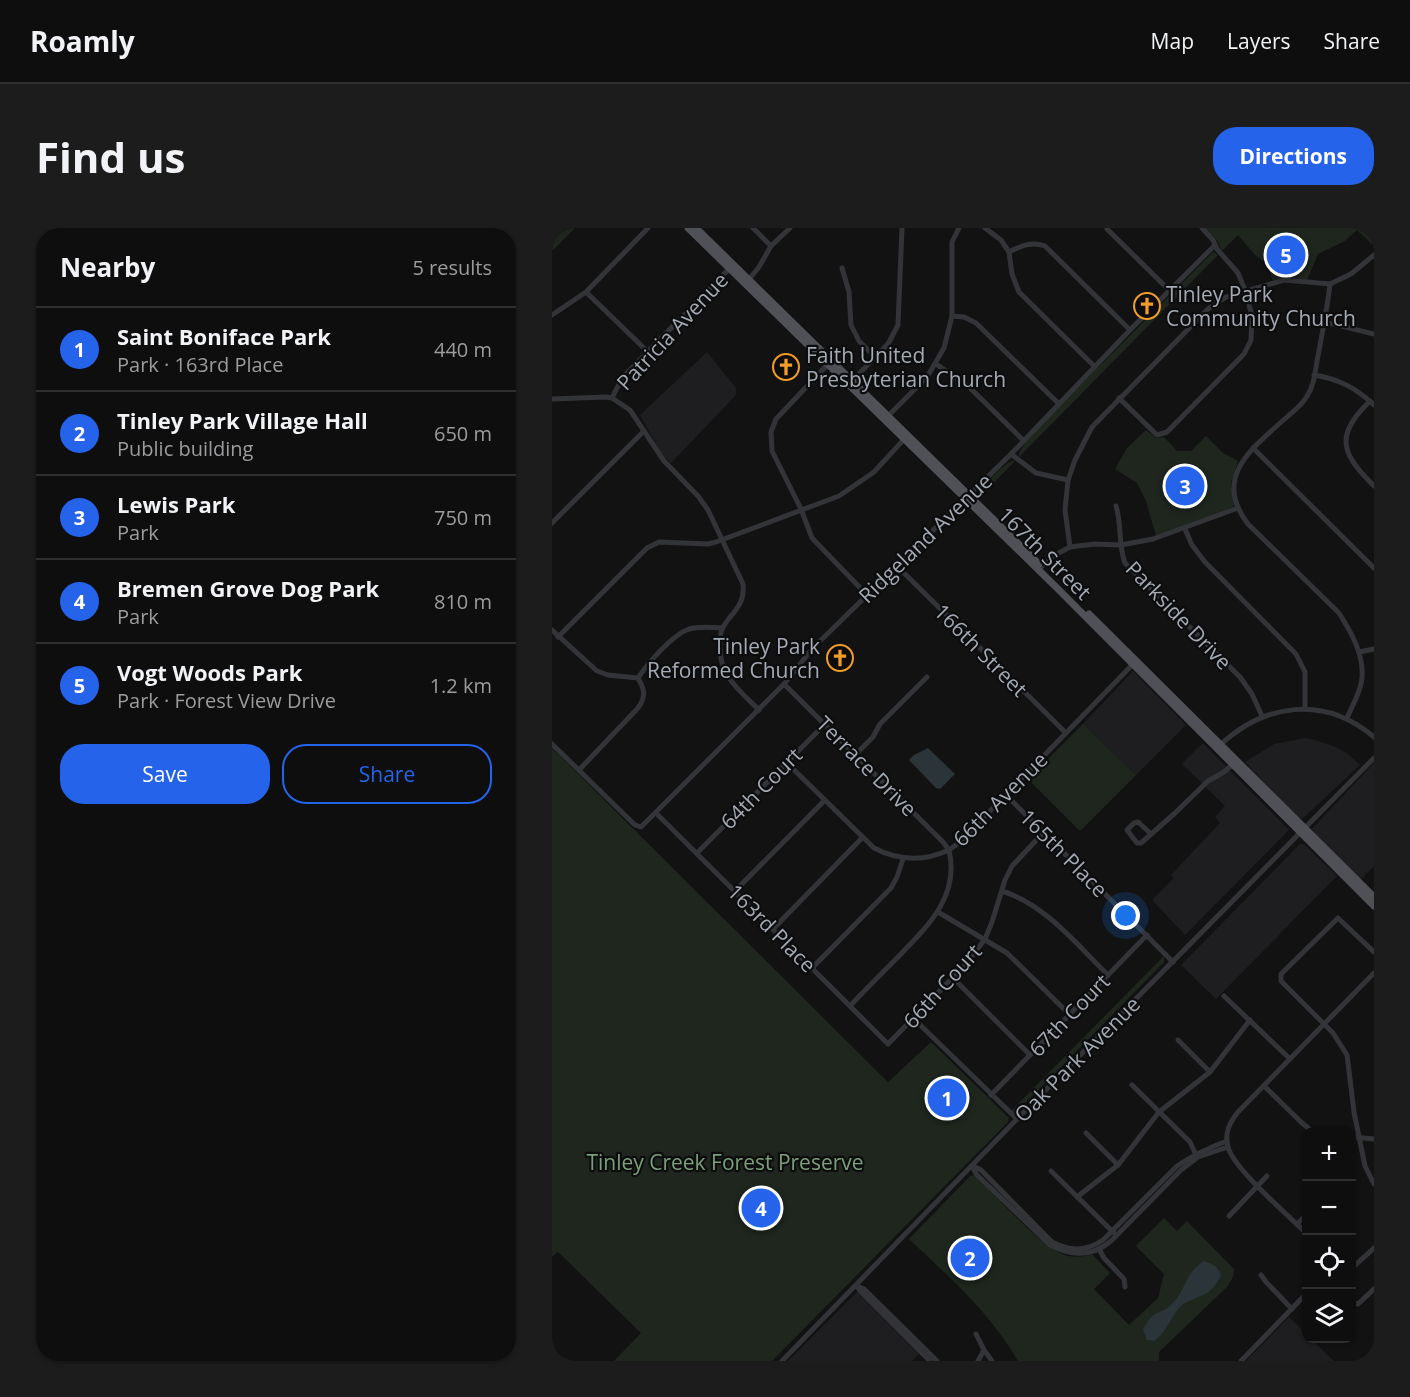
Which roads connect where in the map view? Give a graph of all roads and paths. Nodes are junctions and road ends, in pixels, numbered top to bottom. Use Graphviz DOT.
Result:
graph roads {
  1 [pos="648,228"];
  2 [pos="688,228"];
  3 [pos="696,228"];
  4 [pos="753,228"];
  5 [pos="790,228"];
  6 [pos="902,228"];
  7 [pos="959,228"];
  8 [pos="985,228"];
  9 [pos="1202,228"];
  10 [pos="1107,229"];
  11 [pos="1215,245"];
  12 [pos="771,246"];
  13 [pos="1009,252"];
  14 [pos="1374,255"];
  15 [pos="732,266"];
  16 [pos="843,268"];
  17 [pos="748,281"];
  18 [pos="1330,284"];
  19 [pos="1169,290"];
  20 [pos="1245,290"];
  21 [pos="585,292"];
  22 [pos="552,315"];
  23 [pos="952,316"];
  24 [pos="1325,322"];
  25 [pos="1130,330"];
  26 [pos="1374,334"];
  27 [pos="647,351"];
  28 [pos="875,357"];
  29 [pos="830,361"];
  30 [pos="936,364"];
  31 [pos="1095,367"];
  32 [pos="1314,375"];
  33 [pos="851,382"];
  34 [pos="560,398"];
  35 [pos="612,398"];
  36 [pos="1119,398"];
  37 [pos="552,399"];
  38 [pos="1372,403"];
  39 [pos="1059,404"];
  40 [pos="552,406"];
  41 [pos="887,418"];
  42 [pos="644,431"];
  43 [pos="906,436"];
  44 [pos="1023,440"];
  45 [pos="1253,448"];
  46 [pos="1011,454"];
  47 [pos="1068,480"];
  48 [pos="1374,486"];
  49 [pos="967,497"];
  50 [pos="1116,506"];
  51 [pos="1238,508"];
  52 [pos="801,509"];
  53 [pos="552,524"];
  54 [pos="1185,529"];
  55 [pos="722,539"];
  56 [pos="1121,545"];
  57 [pos="1070,547"];
  58 [pos="897,566"];
  59 [pos="1374,568"];
  60 [pos="1040,569"];
  61 [pos="867,595"];
  62 [pos="722,628"];
  63 [pos="552,630"];
  64 [pos="558,637"];
  65 [pos="1374,649"];
  66 [pos="1359,652"];
  67 [pos="1134,663"];
  68 [pos="927,677"];
  69 [pos="638,678"];
  70 [pos="784,684"];
  71 [pos="1305,709"];
  72 [pos="759,710"];
  73 [pos="1262,716"];
  74 [pos="1347,718"];
  75 [pos="825,724"];
  76 [pos="1066,733"];
  77 [pos="1374,737"];
  78 [pos="552,744"];
  79 [pos="1219,747"];
  80 [pos="856,754"];
  81 [pos="1374,758"];
  82 [pos="787,763"];
  83 [pos="1232,765"];
  84 [pos="579,770"];
  85 [pos="1005,795"];
  86 [pos="825,801"];
  87 [pos="656,813"];
  88 [pos="1302,831"];
  89 [pos="1044,832"];
  90 [pos="1150,833"];
  91 [pos="862,838"];
  92 [pos="949,850"];
  93 [pos="697,853"];
  94 [pos="903,859"];
  95 [pos="735,891"];
  96 [pos="1002,891"];
  97 [pos="1374,897"];
  98 [pos="1374,906"];
  99 [pos="938,912"];
  100 [pos="772,929"];
  101 [pos="1147,935"];
  102 [pos="985,939"];
  103 [pos="1374,952"];
  104 [pos="1173,962"];
  105 [pos="812,968"];
  106 [pos="1374,973"];
  107 [pos="1108,975"];
  108 [pos="953,978"];
  109 [pos="1224,996"];
  110 [pos="850,1006"];
  111 [pos="1069,1014"];
  112 [pos="913,1018"];
  113 [pos="1250,1020"];
  114 [pos="1325,1024"];
  115 [pos="1178,1040"];
  116 [pos="888,1044"];
  117 [pos="1030,1055"];
  118 [pos="1290,1059"];
  119 [pos="1210,1072"];
  120 [pos="1132,1085"];
  121 [pos="1264,1086"];
  122 [pos="991,1095"];
  123 [pos="1159,1112"];
  124 [pos="1017,1119"];
  125 [pos="1308,1127"];
  126 [pos="1086,1133"];
  127 [pos="1356,1137"];
  128 [pos="1360,1137"];
  129 [pos="1374,1139"];
  130 [pos="1227,1144"];
  131 [pos="1197,1155"];
  132 [pos="1118,1165"];
  133 [pos="972,1166"];
  134 [pos="1051,1171"];
  135 [pos="1267,1176"];
  136 [pos="1374,1184"];
  137 [pos="1258,1185"];
  138 [pos="1077,1197"];
  139 [pos="1228,1216"];
  140 [pos="1302,1219"];
  141 [pos="1297,1224"];
  142 [pos="1302,1229"];
  143 [pos="1114,1234"];
  144 [pos="1042,1235"];
  145 [pos="1099,1249"];
  146 [pos="1373,1251"];
  147 [pos="1356,1265"];
  148 [pos="1262,1275"];
  149 [pos="857,1286"];
  150 [pos="1125,1287"];
  151 [pos="1374,1289"];
  152 [pos="1302,1298"];
  153 [pos="1356,1304"];
  154 [pos="1292,1309"];
  155 [pos="976,1334"];
  156 [pos="984,1350"];
  157 [pos="782,1361"];
  158 [pos="930,1361"];
  159 [pos="937,1361"];
  160 [pos="978,1361"];
  161 [pos="992,1361"];
  162 [pos="1241,1361"];
  1 -- 21 [label="street"];
  2 -- 15 [label="main road, 167th Street"];
  3 -- 15 [label="main road, 167th Street"];
  4 -- 12 [label="street"];
  5 -- 12 [label="street"];
  6 -- 28 [label="street"];
  7 -- 23 [label="street"];
  8 -- 13 [label="street"];
  9 -- 11 [label="street"];
  10 -- 19 [label="street"];
  11 -- 19 [label="street, Ridgeland Avenue"];
  11 -- 20 [label="street"];
  12 -- 17 [label="street"];
  13 -- 25 [label="street"];
  13 -- 31 [label="street"];
  14 -- 18 [label="street"];
  15 -- 17 [label="main road, 167th Street"];
  15 -- 27 [label="street, Patricia Avenue"];
  16 -- 28 [label="street"];
  17 -- 29 [label="main road, 167th Street"];
  18 -- 20 [label="street"];
  18 -- 24 [label="street"];
  19 -- 25 [label="street, Ridgeland Avenue"];
  20 -- 36 [label="street"];
  20 -- 36 [label="street"];
  21 -- 22 [label="street"];
  21 -- 27 [label="street"];
  23 -- 30 [label="street"];
  23 -- 39 [label="street"];
  24 -- 26 [label="street"];
  24 -- 32 [label="street"];
  25 -- 31 [label="street, Ridgeland Avenue"];
  27 -- 35 [label="street, Patricia Avenue"];
  28 -- 33 [label="street"];
  29 -- 33 [label="main road, 167th Street"];
  29 -- 52 [label="street"];
  30 -- 41 [label="street"];
  30 -- 44 [label="street"];
  31 -- 39 [label="street, Ridgeland Avenue"];
  32 -- 38 [label="street"];
  32 -- 45 [label="street"];
  33 -- 41 [label="main road, 167th Street"];
  34 -- 35 [label="street"];
  34 -- 37 [label="street"];
  34 -- 40 [label="street"];
  35 -- 42 [label="street"];
  36 -- 47 [label="street"];
  38 -- 48 [label="street"];
  39 -- 44 [label="street, Ridgeland Avenue"];
  41 -- 43 [label="main road, 167th Street"];
  42 -- 53 [label="street"];
  42 -- 55 [label="street"];
  43 -- 49 [label="main road, 167th Street"];
  43 -- 52 [label="street"];
  44 -- 46 [label="street, Ridgeland Avenue"];
  45 -- 51 [label="street"];
  45 -- 59 [label="street"];
  46 -- 47 [label="street"];
  46 -- 49 [label="street, Ridgeland Avenue"];
  47 -- 57 [label="street"];
  49 -- 58 [label="street, Ridgeland Avenue"];
  49 -- 60 [label="main road, 167th Street"];
  50 -- 56 [label="street, Parkside Drive"];
  51 -- 54 [label="street"];
  51 -- 66 [label="street"];
  52 -- 55 [label="street"];
  52 -- 61 [label="street"];
  54 -- 56 [label="street"];
  54 -- 71 [label="street"];
  55 -- 62 [label="street"];
  55 -- 64 [label="street"];
  56 -- 57 [label="street"];
  56 -- 73 [label="street, Parkside Drive"];
  57 -- 60 [label="street"];
  58 -- 61 [label="street, Ridgeland Avenue"];
  58 -- 76 [label="street, 166th Street"];
  60 -- 67 [label="main road, 167th Street"];
  61 -- 70 [label="street, Ridgeland Avenue"];
  62 -- 69 [label="street"];
  62 -- 72 [label="street"];
  63 -- 64 [label="street"];
  64 -- 69 [label="street"];
  65 -- 66 [label="street"];
  66 -- 74 [label="street"];
  67 -- 76 [label="street, 66th Avenue"];
  67 -- 79 [label="main road, 167th Street"];
  68 -- 80 [label="street"];
  69 -- 84 [label="street"];
  70 -- 72 [label="street, Ridgeland Avenue"];
  70 -- 75 [label="street, Terrace Drive"];
  71 -- 73 [label="street"];
  71 -- 74 [label="street"];
  72 -- 87 [label="street, Ridgeland Avenue"];
  73 -- 79 [label="street"];
  74 -- 77 [label="street"];
  75 -- 80 [label="street, Terrace Drive"];
  75 -- 82 [label="street, 64th Court"];
  76 -- 85 [label="street, 66th Avenue"];
  78 -- 84 [label="street"];
  79 -- 83 [label="main road, 167th Street"];
  79 -- 88 [label="main road, 167th Street"];
  80 -- 92 [label="street, Terrace Drive"];
  81 -- 88 [label="street, Oak Park Avenue"];
  82 -- 86 [label="street"];
  82 -- 93 [label="street, 64th Court"];
  83 -- 88 [label="main road, 167th Street"];
  83 -- 90 [label="street"];
  84 -- 87 [label="street, Ridgeland Avenue"];
  85 -- 89 [label="street, 165th Place"];
  85 -- 92 [label="street, 66th Avenue"];
  86 -- 91 [label="street"];
  86 -- 95 [label="street"];
  87 -- 93 [label="street, 163rd Place"];
  88 -- 97 [label="main road, 167th Street"];
  88 -- 98 [label="main road, 167th Street"];
  88 -- 104 [label="street, Oak Park Avenue"];
  89 -- 96 [label="street, 66th Court"];
  89 -- 101 [label="street, 165th Place"];
  91 -- 94 [label="street"];
  91 -- 100 [label="street"];
  92 -- 94 [label="street"];
  92 -- 99 [label="street, 66th Avenue"];
  93 -- 95 [label="street, 163rd Place"];
  94 -- 105 [label="street"];
  95 -- 100 [label="street, 163rd Place"];
  96 -- 102 [label="street, 66th Court"];
  96 -- 107 [label="street"];
  99 -- 102 [label="street"];
  99 -- 110 [label="street, 66th Avenue"];
  100 -- 105 [label="street, 163rd Place"];
  101 -- 104 [label="street, 165th Place"];
  101 -- 107 [label="street, 67th Court"];
  102 -- 108 [label="street, 66th Court"];
  102 -- 111 [label="street"];
  103 -- 114 [label="street"];
  104 -- 124 [label="street, Oak Park Avenue"];
  105 -- 110 [label="street, 163rd Place"];
  106 -- 114 [label="street"];
  107 -- 111 [label="street, 67th Court"];
  108 -- 112 [label="street, 66th Court"];
  108 -- 117 [label="street"];
  109 -- 113 [label="street"];
  110 -- 116 [label="street, 163rd Place"];
  111 -- 117 [label="street, 67th Court"];
  112 -- 116 [label="street, 66th Court"];
  112 -- 122 [label="street"];
  113 -- 118 [label="street"];
  113 -- 119 [label="street"];
  114 -- 118 [label="street"];
  114 -- 128 [label="street"];
  115 -- 119 [label="street"];
  117 -- 122 [label="street, 67th Court"];
  118 -- 121 [label="street"];
  119 -- 123 [label="street"];
  120 -- 123 [label="street"];
  121 -- 125 [label="street"];
  121 -- 130 [label="street"];
  122 -- 124 [label="street"];
  123 -- 131 [label="street"];
  123 -- 132 [label="street"];
  124 -- 133 [label="street, Oak Park Avenue"];
  126 -- 132 [label="street"];
  127 -- 128 [label="street"];
  128 -- 129 [label="street"];
  128 -- 136 [label="street"];
  130 -- 131 [label="street"];
  130 -- 137 [label="street"];
  131 -- 143 [label="street"];
  132 -- 138 [label="street"];
  133 -- 144 [label="street"];
  133 -- 149 [label="street, Oak Park Avenue"];
  134 -- 138 [label="street"];
  135 -- 137 [label="street"];
  137 -- 139 [label="street"];
  137 -- 141 [label="street"];
  138 -- 143 [label="street"];
  140 -- 141 [label="street"];
  141 -- 142 [label="street"];
  143 -- 144 [label="street"];
  143 -- 145 [label="street"];
  144 -- 145 [label="street"];
  145 -- 150 [label="street"];
  146 -- 147 [label="street"];
  148 -- 154 [label="street"];
  149 -- 157 [label="street, Oak Park Avenue"];
  149 -- 158 [label="street"];
  149 -- 159 [label="street"];
  151 -- 153 [label="street"];
  152 -- 154 [label="street"];
  154 -- 162 [label="street"];
  155 -- 156 [label="street"];
  156 -- 160 [label="street"];
  156 -- 161 [label="street"];
}
